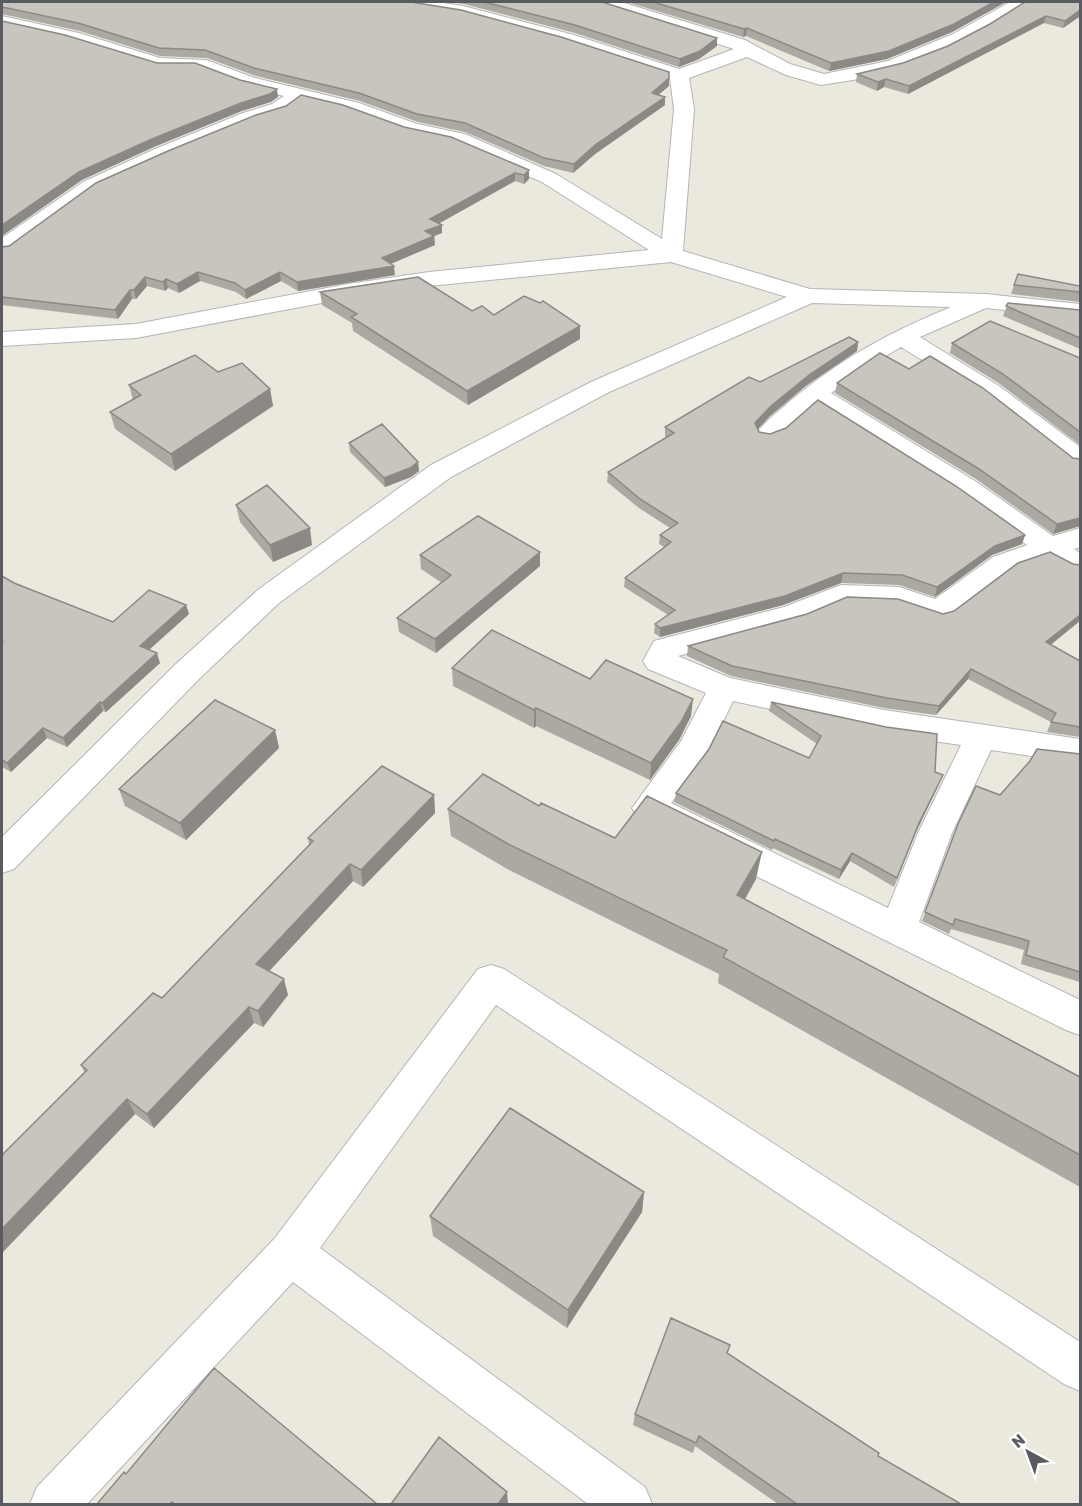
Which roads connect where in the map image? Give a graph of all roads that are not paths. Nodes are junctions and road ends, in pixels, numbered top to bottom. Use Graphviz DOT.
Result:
graph roads {
  1 [pos="412,2"];
  2 [pos="605,2"];
  3 [pos="1022,2"];
  4 [pos="2,21"];
  5 [pos="748,50"];
  6 [pos="678,75"];
  7 [pos="298,95"];
  8 [pos="2,248"];
  9 [pos="672,255"];
  10 [pos="809,296"];
  11 [pos="1080,311"];
  12 [pos="990,312"];
  13 [pos="902,337"];
  14 [pos="2,339"];
  15 [pos="813,393"];
  16 [pos="769,434"];
  17 [pos="1080,460"];
  18 [pos="1080,537"];
  19 [pos="1049,547"];
  20 [pos="1080,565"];
  21 [pos="724,688"];
  22 [pos="981,737"];
  23 [pos="1080,751"];
  24 [pos="2,859"];
  25 [pos="898,930"];
  26 [pos="1080,1018"];
  27 [pos="290,1253"];
  28 [pos="1080,1368"];
  29 [pos="54,1504"];
  30 [pos="628,1504"];
  1 -- 6 [label="street"];
  2 -- 5 [label="street"];
  3 -- 5 [label="street"];
  4 -- 7 [label="street"];
  5 -- 6 [label="street"];
  6 -- 9 [label="street"];
  7 -- 8 [label="street"];
  7 -- 9 [label="street"];
  9 -- 10 [label="street"];
  9 -- 14 [label="street"];
  10 -- 12 [label="street"];
  10 -- 24 [label="street"];
  11 -- 12 [label="street"];
  12 -- 13 [label="street"];
  13 -- 15 [label="street"];
  13 -- 17 [label="street"];
  15 -- 16 [label="street"];
  15 -- 19 [label="street"];
  18 -- 19 [label="street"];
  19 -- 20 [label="street"];
  19 -- 21 [label="street"];
  21 -- 22 [label="street"];
  21 -- 25 [label="street"];
  22 -- 23 [label="street"];
  22 -- 25 [label="street"];
  25 -- 26 [label="street"];
  27 -- 28 [label="street"];
  27 -- 29 [label="street"];
  27 -- 30 [label="street"];
}
